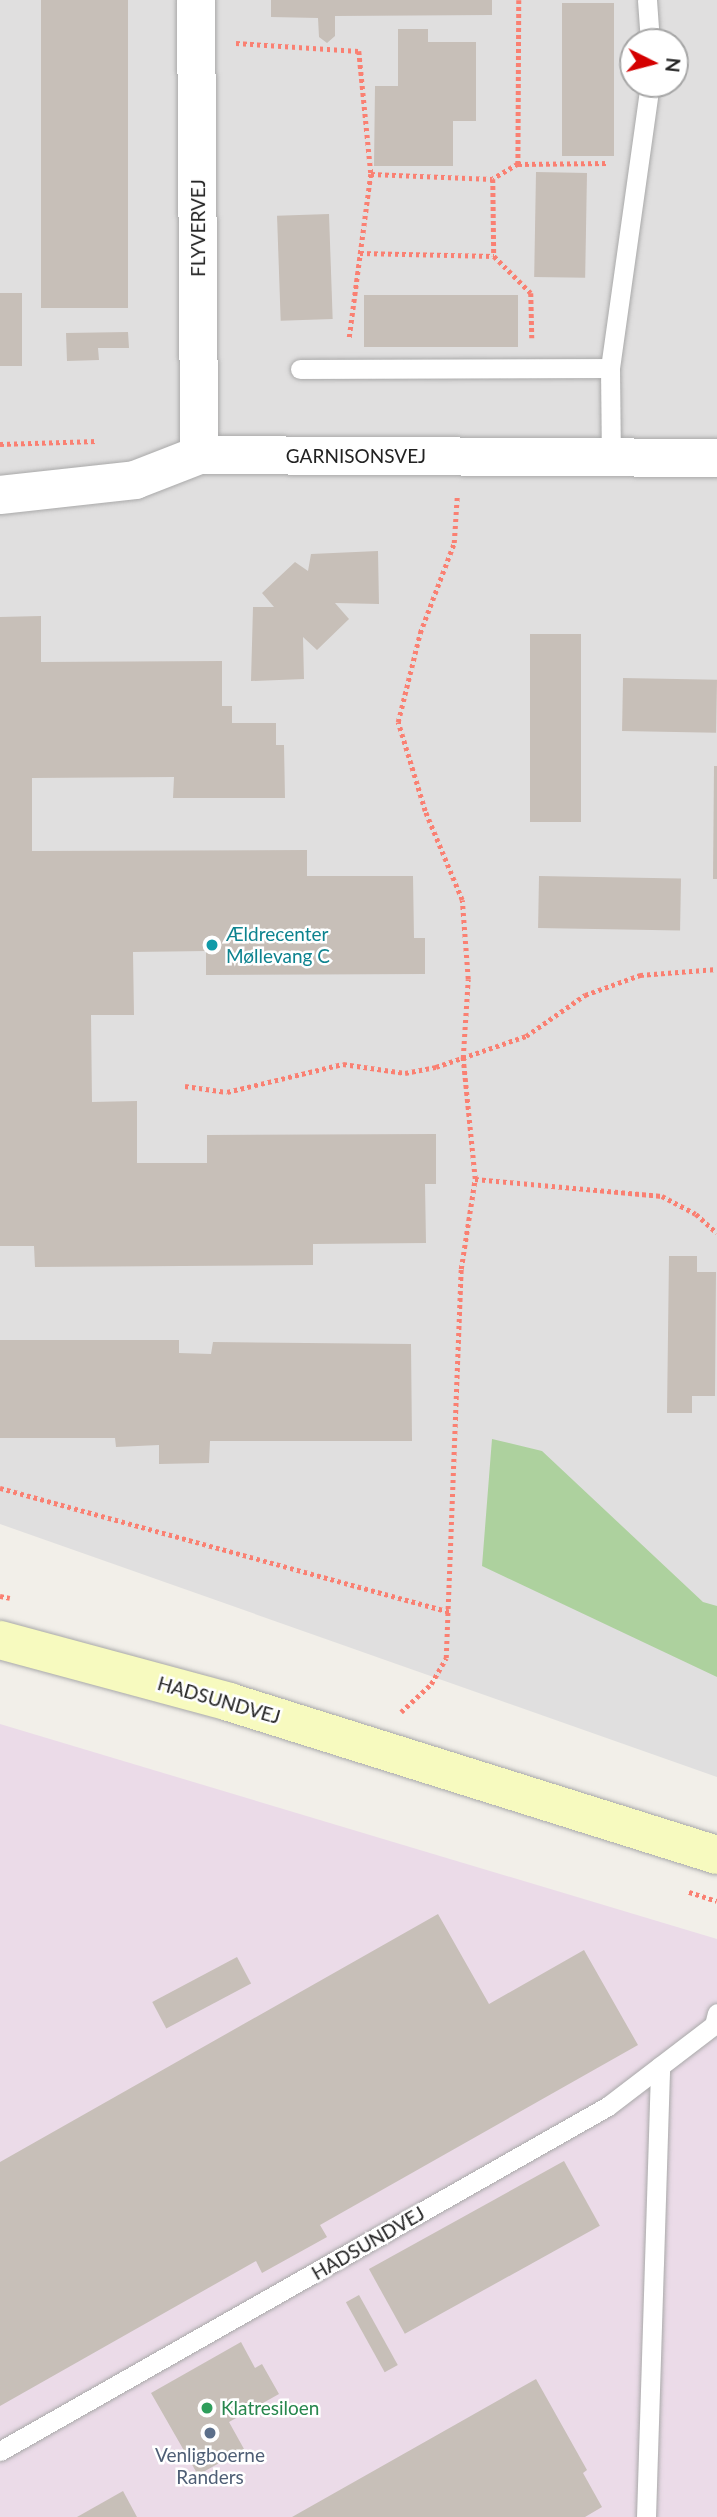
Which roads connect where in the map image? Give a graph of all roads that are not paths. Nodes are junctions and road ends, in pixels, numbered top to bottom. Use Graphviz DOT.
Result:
graph roads {
  1 [pos="196,0"];
  2 [pos="647,0"];
  3 [pos="649,28"];
  4 [pos="648,98"];
  5 [pos="610,368"];
  6 [pos="300,369"];
  7 [pos="199,455"];
  8 [pos="611,458"];
  9 [pos="717,458"];
  10 [pos="0,495"];
  11 [pos="0,1640"];
  12 [pos="717,1855"];
  13 [pos="717,2013"];
  14 [pos="660,2066"];
  15 [pos="0,2451"];
  16 [pos="646,2517"];
  1 -- 7 [label="street, FLYVERVEJ"];
  2 -- 3 [label="lane"];
  4 -- 5 [label="lane"];
  5 -- 6 [label="lane"];
  5 -- 8 [label="lane"];
  7 -- 8 [label="street, GARNISONSVEJ"];
  7 -- 10 [label="street, GARNISONSVEJ"];
  8 -- 9 [label="street, GARNISONSVEJ"];
  11 -- 12 [label="main road, HADSUNDVEJ"];
  13 -- 14 [label="lane, HADSUNDVEJ"];
  14 -- 15 [label="lane, HADSUNDVEJ"];
  14 -- 16 [label="lane"];
}
